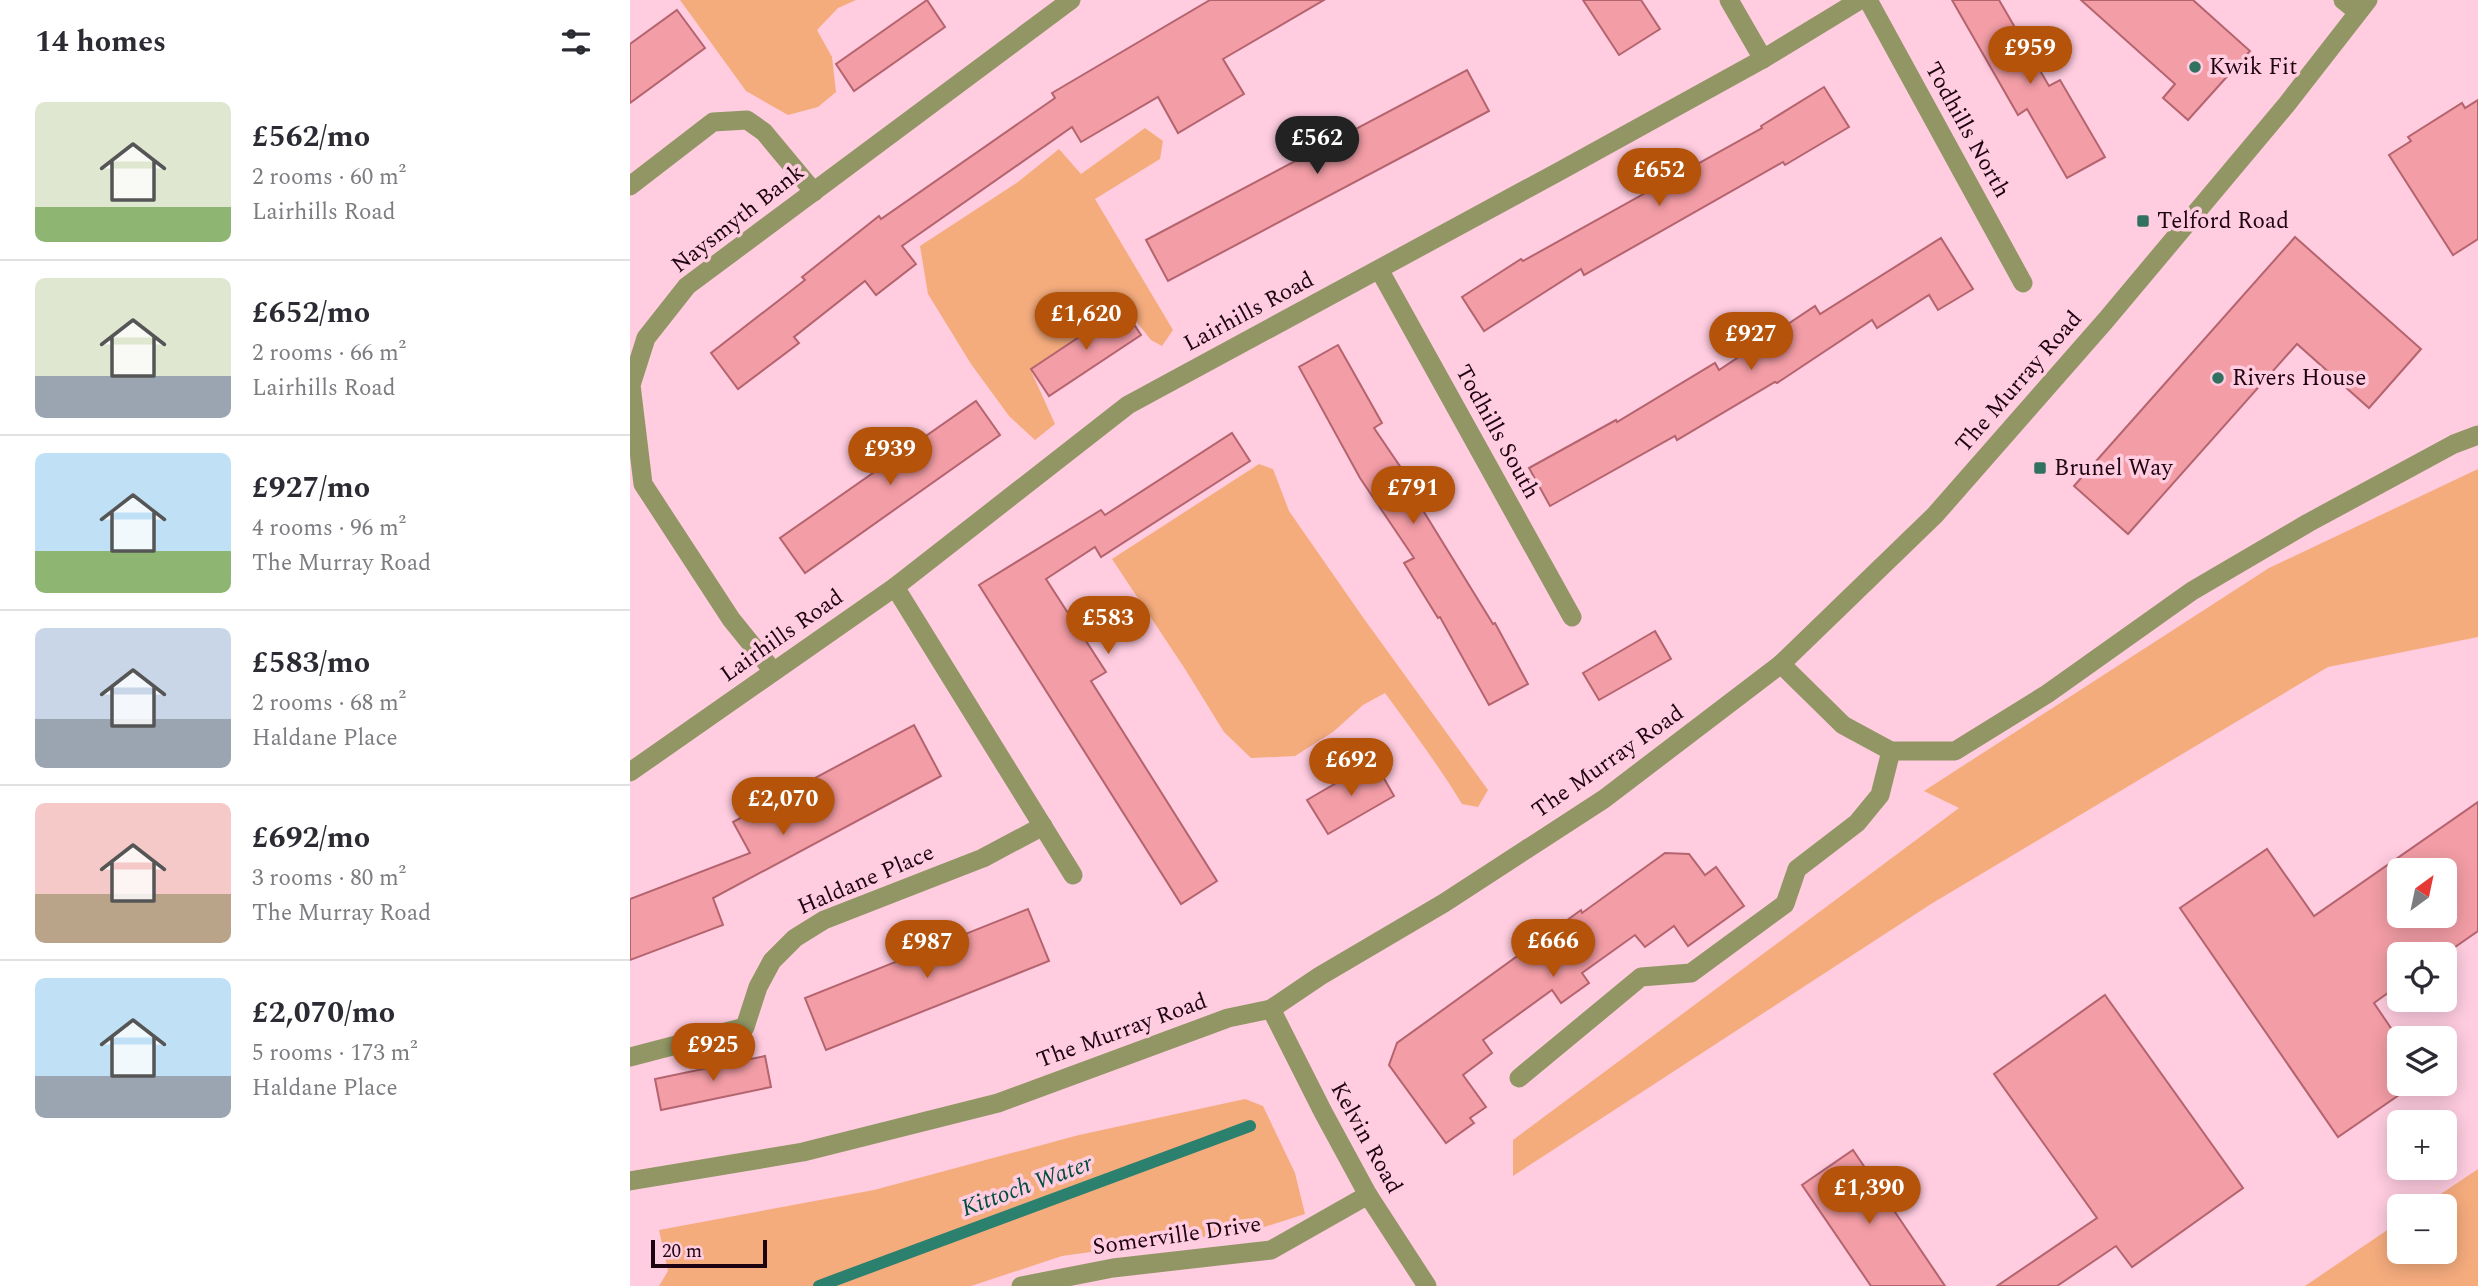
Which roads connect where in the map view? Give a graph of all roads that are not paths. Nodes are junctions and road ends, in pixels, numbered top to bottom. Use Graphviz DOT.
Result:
graph roads {
  1 [pos="1071,0"];
  2 [pos="1729,0"];
  3 [pos="1860,0"];
  4 [pos="1868,0"];
  5 [pos="2356,4"];
  6 [pos="1763,59"];
  7 [pos="630,186"];
  8 [pos="814,192"];
  9 [pos="1380,271"];
  10 [pos="2023,283"];
  11 [pos="2478,435"];
  12 [pos="895,587"];
  13 [pos="1572,617"];
  14 [pos="1781,664"];
  15 [pos="773,671"];
  16 [pos="1891,751"];
  17 [pos="630,772"];
  18 [pos="1043,826"];
  19 [pos="1073,875"];
  20 [pos="1271,1009"];
  21 [pos="630,1057"];
  22 [pos="1519,1078"];
  23 [pos="630,1181"];
  24 [pos="1368,1195"];
  25 [pos="1024,1286"];
  26 [pos="1427,1286"];
  1 -- 8 [label="street, Naysmyth Bank"];
  2 -- 6 [label="street"];
  3 -- 6 [label="street, Lairhills Road"];
  4 -- 10 [label="street, Todhills North"];
  5 -- 14 [label="street, The Murray Road"];
  6 -- 9 [label="street, Lairhills Road"];
  7 -- 8 [label="street"];
  8 -- 15 [label="street, Naysmyth Bank"];
  9 -- 12 [label="street, Lairhills Road"];
  9 -- 13 [label="street, Todhills South"];
  11 -- 16 [label="street"];
  12 -- 15 [label="street, Lairhills Road"];
  12 -- 18 [label="street"];
  14 -- 16 [label="street"];
  14 -- 20 [label="street, The Murray Road"];
  15 -- 17 [label="street, Lairhills Road"];
  16 -- 22 [label="street"];
  18 -- 19 [label="street"];
  18 -- 21 [label="street, Haldane Place"];
  20 -- 23 [label="street, The Murray Road"];
  20 -- 24 [label="street, Kelvin Road"];
  24 -- 25 [label="street, Somerville Drive"];
  24 -- 26 [label="street, Kelvin Road"];
}
